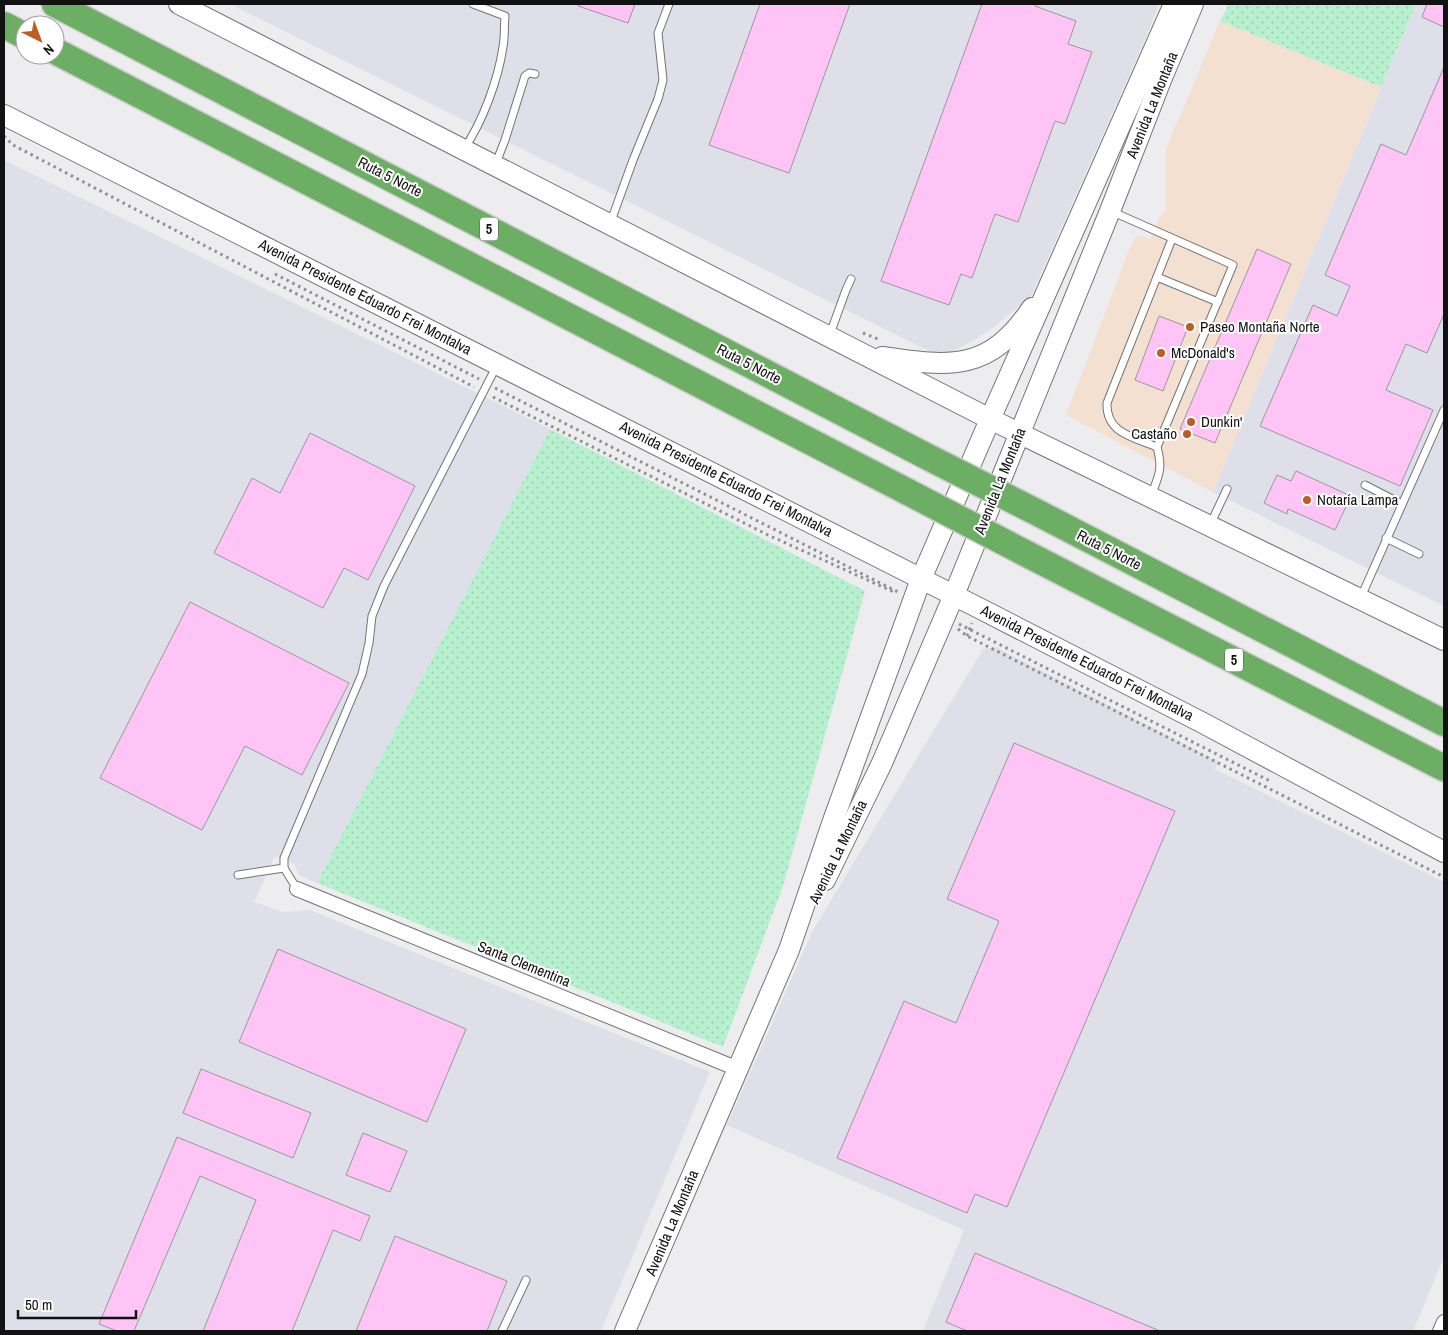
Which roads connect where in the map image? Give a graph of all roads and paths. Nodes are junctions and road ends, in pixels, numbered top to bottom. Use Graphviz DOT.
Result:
graph roads {
  1 [pos="55,4"];
  2 [pos="180,4"];
  3 [pos="473,4"];
  4 [pos="669,4"];
  5 [pos="1174,4"];
  6 [pos="1194,4"];
  7 [pos="4,24"];
  8 [pos="15,30"];
  9 [pos="65,56"];
  10 [pos="535,74"];
  11 [pos="4,115"];
  12 [pos="4,130"];
  13 [pos="10,134"];
  14 [pos="4,136"];
  15 [pos="464,149"];
  16 [pos="495,165"];
  17 [pos="1110,211"];
  18 [pos="610,224"];
  19 [pos="1172,238"];
  20 [pos="269,270"];
  21 [pos="1055,272"];
  22 [pos="1157,276"];
  23 [pos="852,279"];
  24 [pos="1218,302"];
  25 [pos="829,336"];
  26 [pos="865,355"];
  27 [pos="498,364"];
  28 [pos="487,384"];
  29 [pos="483,392"];
  30 [pos="1444,410"];
  31 [pos="990,419"];
  32 [pos="1019,433"];
  33 [pos="1158,447"];
  34 [pos="1365,485"];
  35 [pos="1227,489"];
  36 [pos="1151,497"];
  37 [pos="1402,504"];
  38 [pos="1210,526"];
  39 [pos="1386,538"];
  40 [pos="1418,554"];
  41 [pos="922,579"];
  42 [pos="954,595"];
  43 [pos="1360,599"];
  44 [pos="913,600"];
  45 [pos="944,617"];
  46 [pos="1444,640"];
  47 [pos="1444,723"];
  48 [pos="1444,768"];
  49 [pos="1277,784"];
  50 [pos="1444,852"];
  51 [pos="284,868"];
  52 [pos="238,875"];
  53 [pos="1444,877"];
  54 [pos="297,889"];
  55 [pos="788,950"];
  56 [pos="738,1069"];
  57 [pos="526,1280"];
  58 [pos="1444,1322"];
  59 [pos="502,1331"];
  60 [pos="625,1331"];
  61 [pos="1440,1331"];
  1 -- 47 [label="highway, Ruta 5 Norte / 5, bridge"];
  2 -- 15 [label="main road"];
  3 -- 15 [label="lane"];
  4 -- 18 [label="lane"];
  5 -- 21 [label="main road, Avenida La Montaña"];
  6 -- 17 [label="main road, Avenida La Montaña"];
  7 -- 8 [label="highway"];
  9 -- 48 [label="highway, 5, bridge"];
  10 -- 16 [label="lane"];
  11 -- 27 [label="main road, Avenida Presidente Eduardo Frei Montalva"];
  12 -- 13 [label="path"];
  14 -- 29 [label="path"];
  15 -- 16 [label="main road"];
  16 -- 18 [label="main road"];
  17 -- 19 [label="lane"];
  17 -- 32 [label="main road, Avenida La Montaña"];
  18 -- 25 [label="main road"];
  19 -- 22 [label="lane"];
  19 -- 24 [label="lane"];
  20 -- 28 [label="path"];
  21 -- 26 [label="main road"];
  21 -- 31 [label="main road, Avenida La Montaña"];
  22 -- 24 [label="lane"];
  22 -- 33 [label="lane"];
  23 -- 25 [label="lane"];
  24 -- 33 [label="lane"];
  25 -- 26 [label="main road"];
  26 -- 31 [label="main road"];
  27 -- 28 [label="lane"];
  27 -- 41 [label="main road, Avenida Presidente Eduardo Frei Montalva"];
  28 -- 29 [label="lane"];
  28 -- 44 [label="path"];
  29 -- 44 [label="path"];
  29 -- 51 [label="lane"];
  30 -- 37 [label="lane"];
  31 -- 32 [label="main road"];
  31 -- 41 [label="main road, Avenida La Montaña"];
  32 -- 36 [label="main road"];
  32 -- 42 [label="main road, Avenida La Montaña"];
  33 -- 36 [label="lane"];
  34 -- 37 [label="lane"];
  35 -- 38 [label="lane"];
  36 -- 38 [label="main road"];
  37 -- 39 [label="lane"];
  38 -- 43 [label="main road"];
  39 -- 40 [label="lane"];
  39 -- 43 [label="lane"];
  41 -- 42 [label="main road, Avenida Presidente Eduardo Frei Montalva"];
  41 -- 44 [label="main road, Avenida La Montaña"];
  42 -- 45 [label="main road, Avenida La Montaña"];
  42 -- 50 [label="main road, Avenida Presidente Eduardo Frei Montalva"];
  43 -- 46 [label="main road"];
  44 -- 55 [label="main road, Avenida La Montaña"];
  45 -- 49 [label="path"];
  45 -- 53 [label="path"];
  45 -- 55 [label="main road, Avenida La Montaña"];
  51 -- 52 [label="lane"];
  51 -- 54 [label="lane"];
  54 -- 56 [label="street, Santa Clementina"];
  55 -- 56 [label="main road, Avenida La Montaña"];
  56 -- 60 [label="main road, Avenida La Montaña"];
  57 -- 59 [label="lane"];
  58 -- 61 [label="street"];
}
